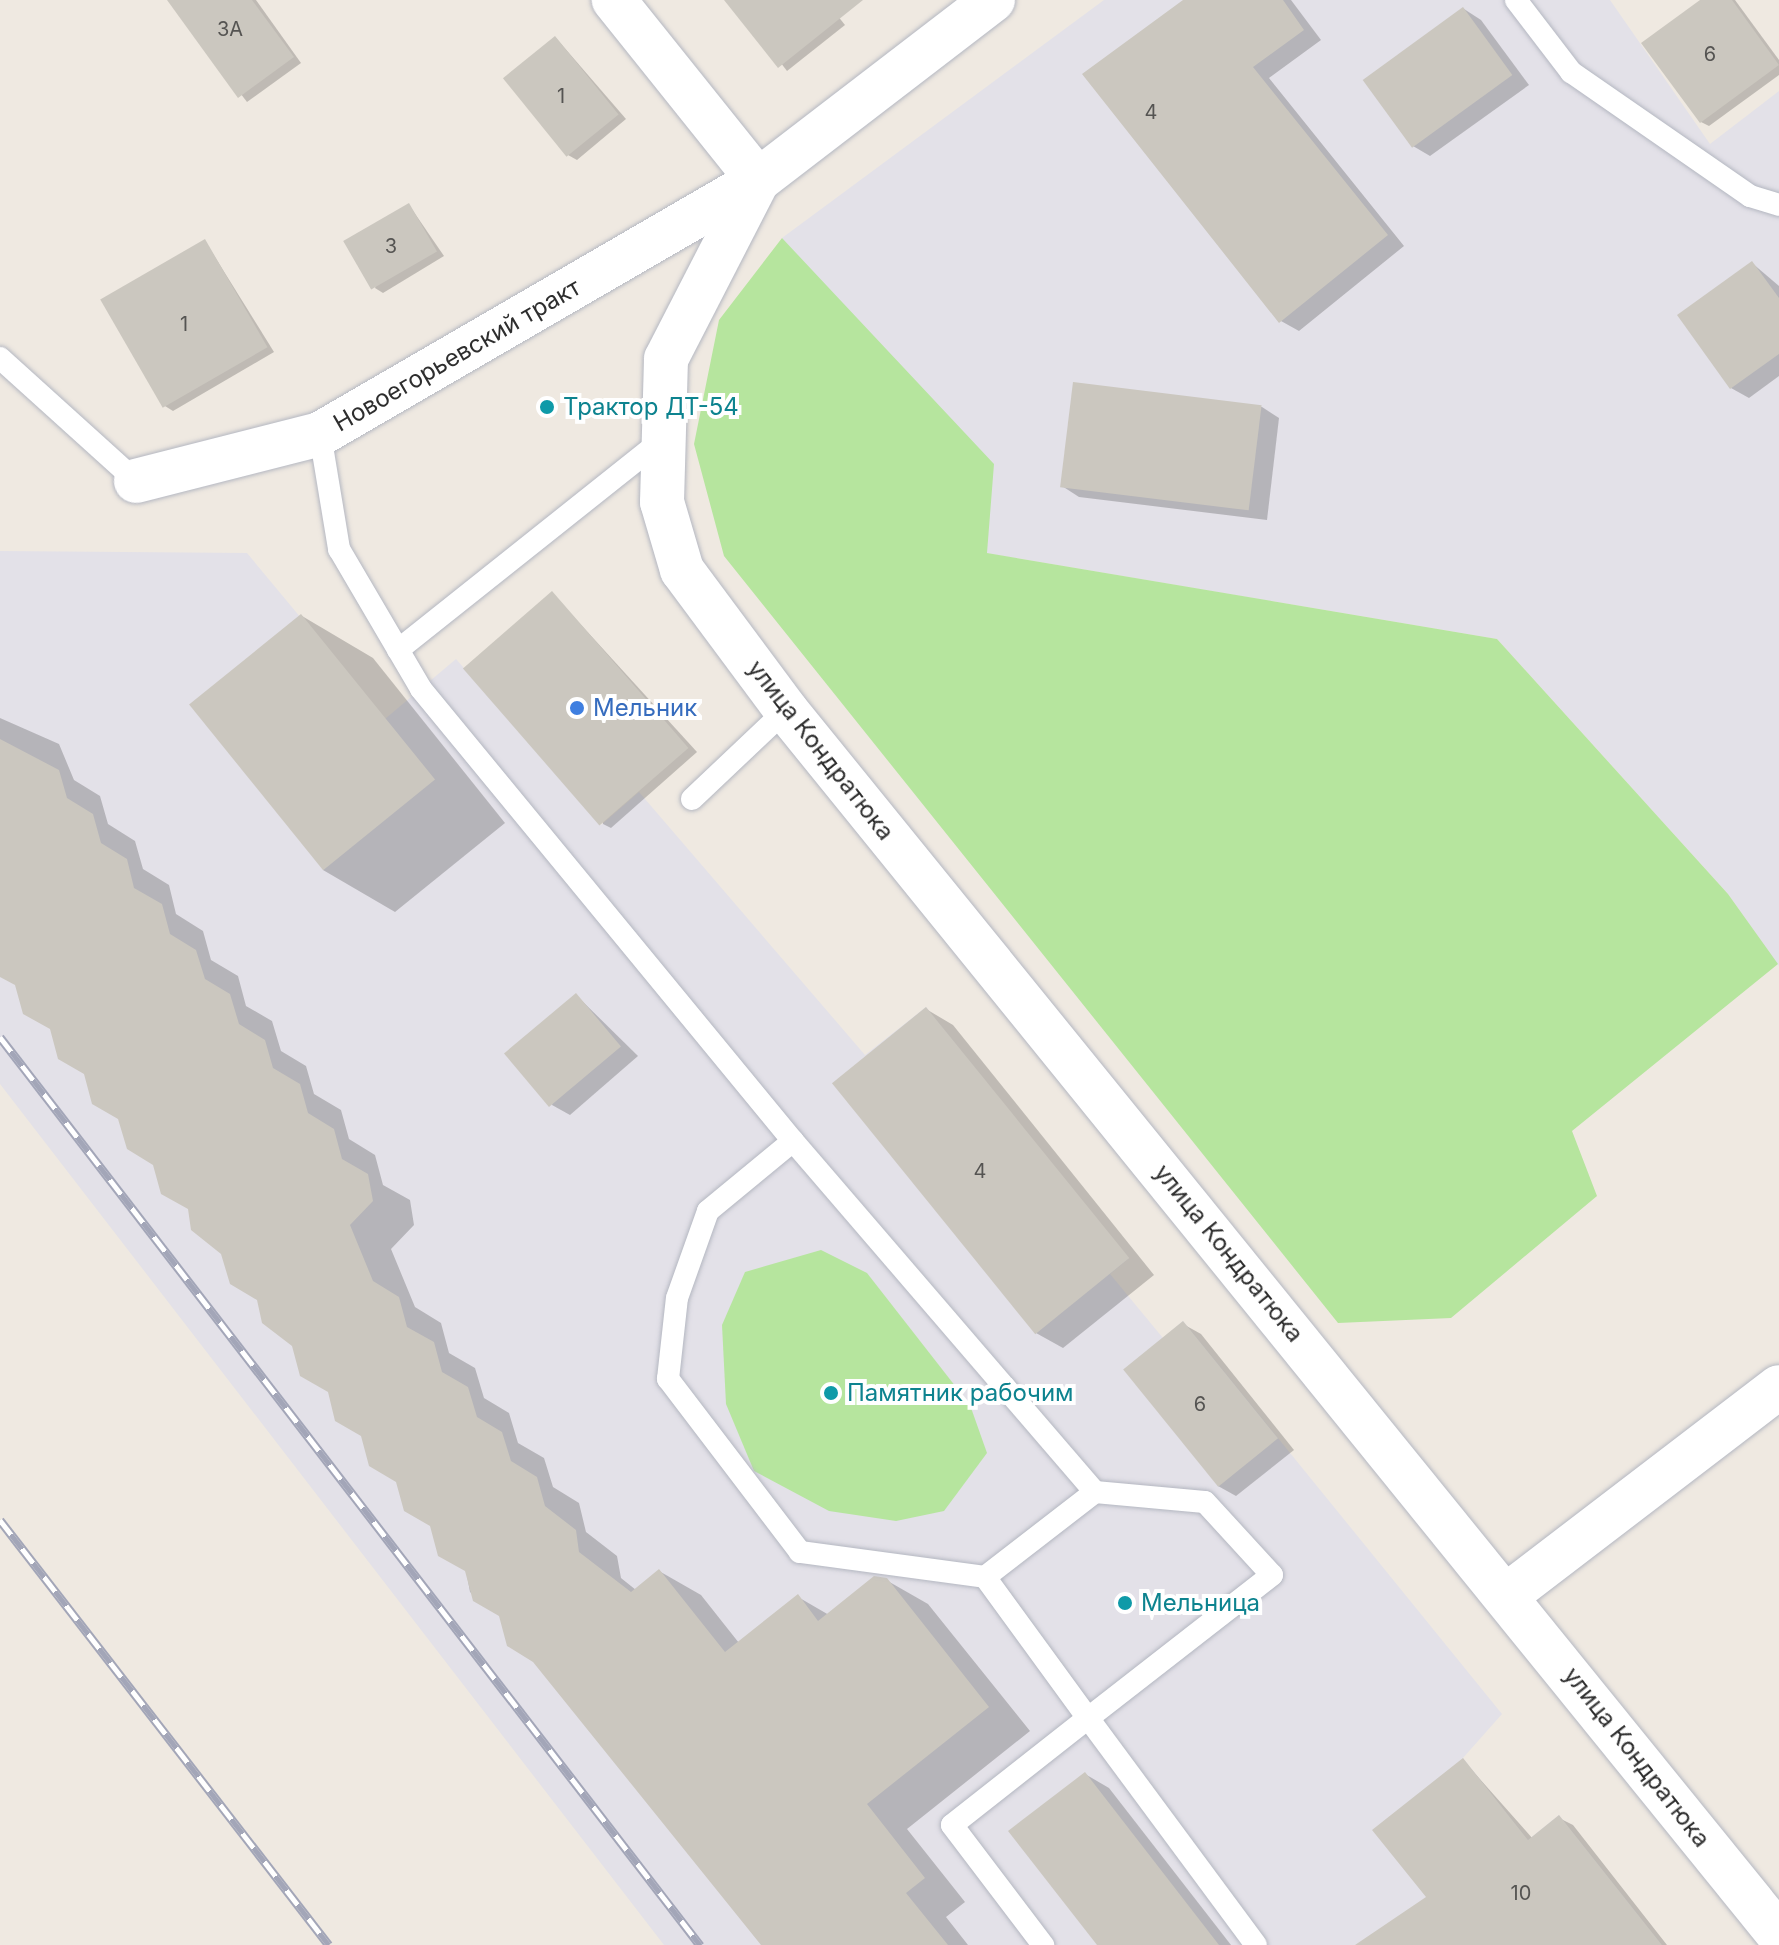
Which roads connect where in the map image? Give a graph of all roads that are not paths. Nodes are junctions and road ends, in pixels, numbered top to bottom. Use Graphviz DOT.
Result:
graph roads {
  1 [pos="614,0"];
  2 [pos="993,0"];
  3 [pos="1516,0"];
  4 [pos="758,180"];
  5 [pos="1779,205"];
  6 [pos="0,358"];
  7 [pos="320,434"];
  8 [pos="663,439"];
  9 [pos="136,481"];
  10 [pos="682,570"];
  11 [pos="398,650"];
  12 [pos="786,710"];
  13 [pos="692,799"];
  14 [pos="793,1141"];
  15 [pos="1779,1387"];
  16 [pos="1095,1492"];
  17 [pos="985,1577"];
  18 [pos="1507,1595"];
  19 [pos="1088,1718"];
  20 [pos="1779,1935"];
  21 [pos="1043,1945"];
  22 [pos="1256,1945"];
  1 -- 4 [label="street"];
  2 -- 4 [label="street, Новоегорьевский тракт"];
  3 -- 5 [label="lane"];
  4 -- 7 [label="street, Новоегорьевский тракт"];
  4 -- 8 [label="street, Новоегорьевский тракт"];
  6 -- 9 [label="lane"];
  7 -- 9 [label="street, Новоегорьевский тракт"];
  7 -- 11 [label="lane"];
  8 -- 10 [label="street, Новоегорьевский тракт"];
  8 -- 11 [label="lane"];
  10 -- 12 [label="street, улица Кондратюка"];
  11 -- 14 [label="lane"];
  12 -- 13 [label="lane"];
  12 -- 18 [label="street, улица Кондратюка"];
  14 -- 16 [label="lane"];
  14 -- 17 [label="lane"];
  15 -- 18 [label="street"];
  16 -- 17 [label="lane"];
  16 -- 19 [label="lane"];
  17 -- 19 [label="lane"];
  18 -- 20 [label="street, улица Кондратюка"];
  19 -- 21 [label="lane"];
  19 -- 22 [label="lane"];
}
